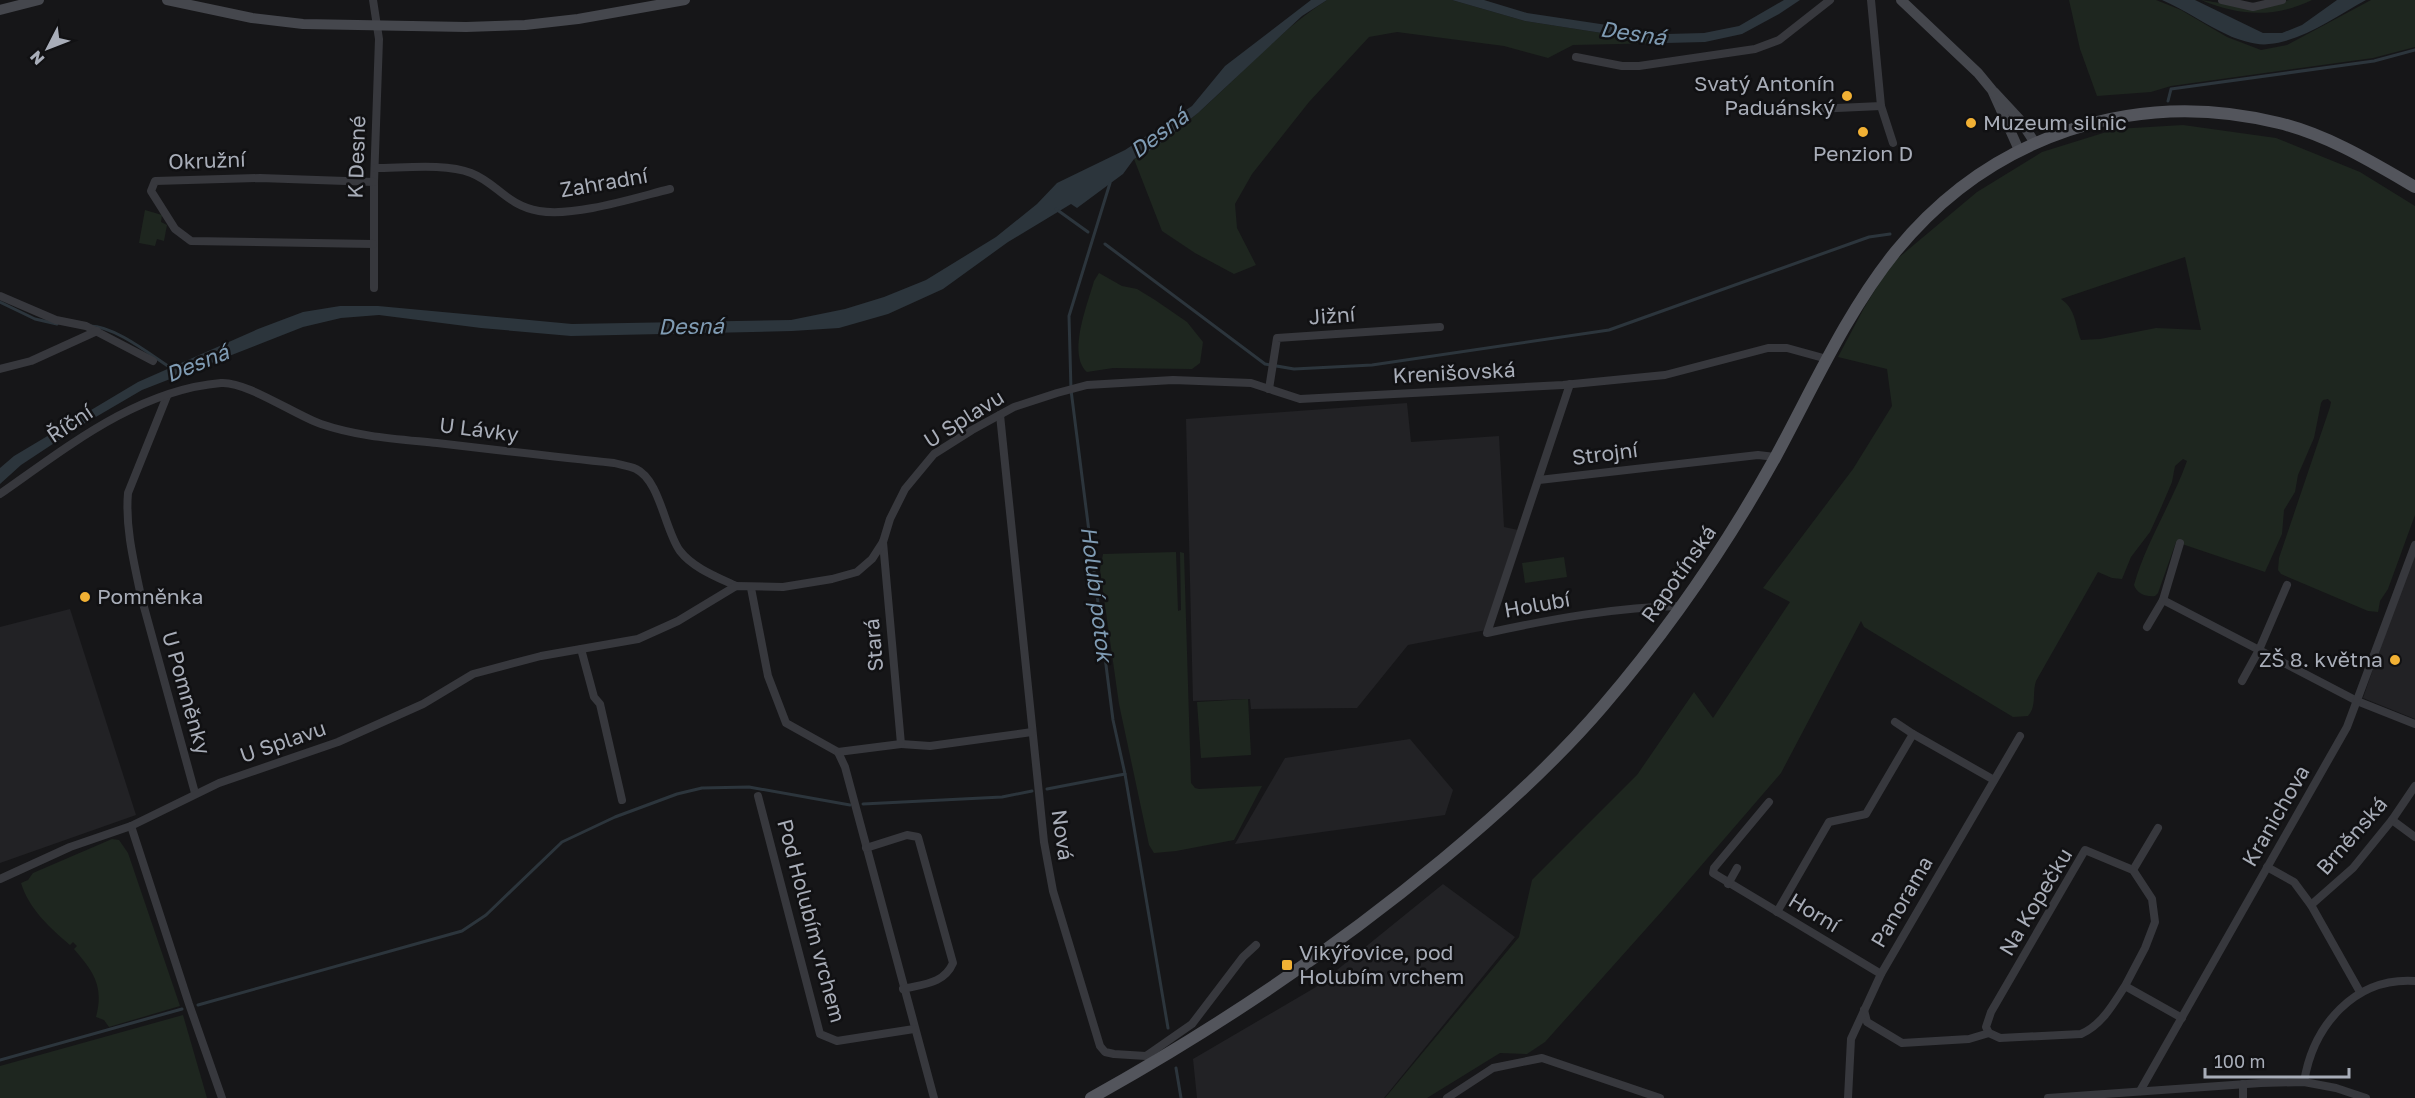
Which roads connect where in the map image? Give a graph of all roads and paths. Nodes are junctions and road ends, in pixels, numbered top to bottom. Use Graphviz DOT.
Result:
graph roads {
  1 [pos="39,0"];
  2 [pos="167,0"];
  3 [pos="373,0"];
  4 [pos="685,0"];
  5 [pos="1830,0"];
  6 [pos="1871,0"];
  7 [pos="1901,0"];
  8 [pos="2222,0"];
  9 [pos="2282,0"];
  10 [pos="0,10"];
  11 [pos="378,27"];
  12 [pos="1576,57"];
  13 [pos="1992,90"];
  14 [pos="1881,106"];
  15 [pos="1815,109"];
  16 [pos="1893,143"];
  17 [pos="2035,143"];
  18 [pos="2019,150"];
  19 [pos="375,168"];
  20 [pos="374,182"];
  21 [pos="2415,187"];
  22 [pos="670,189"];
  23 [pos="373,244"];
  24 [pos="374,288"];
  25 [pos="0,296"];
  26 [pos="1440,327"];
  27 [pos="95,330"];
  28 [pos="1827,359"];
  29 [pos="153,361"];
  30 [pos="0,369"];
  31 [pos="1570,384"];
  32 [pos="1081,387"];
  33 [pos="1269,389"];
  34 [pos="167,396"];
  35 [pos="1000,416"];
  36 [pos="1775,458"];
  37 [pos="1539,480"];
  38 [pos="0,494"];
  39 [pos="883,542"];
  40 [pos="2180,543"];
  41 [pos="2415,545"];
  42 [pos="2287,585"];
  43 [pos="736,586"];
  44 [pos="751,588"];
  45 [pos="2163,600"];
  46 [pos="1682,606"];
  47 [pos="2147,627"];
  48 [pos="581,649"];
  49 [pos="2259,650"];
  50 [pos="2242,681"];
  51 [pos="2357,701"];
  52 [pos="1895,722"];
  53 [pos="2415,724"];
  54 [pos="1032,732"];
  55 [pos="1913,734"];
  56 [pos="2020,736"];
  57 [pos="902,744"];
  58 [pos="838,752"];
  59 [pos="1994,780"];
  60 [pos="2415,786"];
  61 [pos="195,793"];
  62 [pos="758,796"];
  63 [pos="622,800"];
  64 [pos="1769,802"];
  65 [pos="2392,820"];
  66 [pos="131,826"];
  67 [pos="2158,828"];
  68 [pos="2415,837"];
  69 [pos="866,848"];
  70 [pos="2267,867"];
  71 [pos="1737,868"];
  72 [pos="2133,870"];
  73 [pos="0,879"];
  74 [pos="1728,884"];
  75 [pos="2312,905"];
  76 [pos="1777,912"];
  77 [pos="1256,945"];
  78 [pos="1881,974"];
  79 [pos="2415,981"];
  80 [pos="2125,986"];
  81 [pos="903,989"];
  82 [pos="2360,992"];
  83 [pos="1864,1010"];
  84 [pos="2182,1018"];
  85 [pos="914,1029"];
  86 [pos="1989,1033"];
  87 [pos="2304,1083"];
  88 [pos="2243,1084"];
  89 [pos="2140,1091"];
  90 [pos="222,1098"];
  91 [pos="934,1098"];
  92 [pos="1090,1098"];
  93 [pos="1447,1098"];
  94 [pos="1660,1098"];
  95 [pos="1848,1098"];
  96 [pos="2048,1098"];
  97 [pos="2243,1098"];
  98 [pos="2366,1098"];
  1 -- 10 [label="street"];
  2 -- 11 [label="street"];
  3 -- 11 [label="street, K Desné"];
  4 -- 11 [label="street"];
  5 -- 12 [label="street"];
  6 -- 14 [label="street"];
  7 -- 13 [label="street"];
  8 -- 9 [label="street"];
  11 -- 19 [label="street, K Desné"];
  13 -- 17 [label="street"];
  13 -- 18 [label="street"];
  14 -- 15 [label="street"];
  14 -- 16 [label="street"];
  17 -- 18 [label="main road, Rapotínská"];
  17 -- 21 [label="main road, Rapotínská"];
  18 -- 28 [label="main road, Rapotínská"];
  19 -- 20 [label="street, K Desné"];
  19 -- 22 [label="street, Zahradní"];
  20 -- 23 [label="street, K Desné"];
  20 -- 23 [label="street, Okružní"];
  23 -- 24 [label="street, K Desné"];
  25 -- 27 [label="street"];
  26 -- 33 [label="street, Jižní"];
  27 -- 29 [label="street"];
  27 -- 30 [label="street"];
  28 -- 31 [label="street, Krenišovská"];
  28 -- 36 [label="main road, Rapotínská"];
  31 -- 33 [label="street, Krenišovská"];
  31 -- 37 [label="street, Strojní"];
  32 -- 33 [label="street, Krenišovská"];
  32 -- 35 [label="street, U Splavu"];
  34 -- 38 [label="street, Říční"];
  34 -- 43 [label="street, U Lávky"];
  34 -- 61 [label="street, U Pomněnky"];
  35 -- 39 [label="street, U Splavu"];
  35 -- 54 [label="street, Nová"];
  36 -- 37 [label="street, Strojní"];
  36 -- 46 [label="main road, Rapotínská"];
  37 -- 46 [label="street, Holubí"];
  39 -- 44 [label="street, U Splavu"];
  39 -- 57 [label="street, Stará"];
  40 -- 45 [label="street"];
  41 -- 51 [label="street, Kranichova"];
  42 -- 49 [label="street"];
  43 -- 44 [label="street, U Splavu"];
  43 -- 48 [label="street, U Splavu"];
  44 -- 58 [label="street"];
  45 -- 47 [label="street"];
  45 -- 49 [label="street"];
  46 -- 92 [label="main road, Rapotínská"];
  48 -- 61 [label="street, U Splavu"];
  48 -- 63 [label="street"];
  49 -- 50 [label="street"];
  49 -- 51 [label="street"];
  51 -- 53 [label="street"];
  51 -- 70 [label="street, Kranichova"];
  52 -- 55 [label="street"];
  54 -- 57 [label="street"];
  54 -- 77 [label="street, Nová"];
  55 -- 59 [label="street"];
  55 -- 76 [label="street"];
  56 -- 59 [label="street, Panorama"];
  57 -- 58 [label="street"];
  58 -- 69 [label="street"];
  59 -- 78 [label="street, Panorama"];
  60 -- 65 [label="street, Brněnská"];
  61 -- 66 [label="street, U Splavu"];
  62 -- 85 [label="street, Pod Holubím vrchem"];
  64 -- 74 [label="street"];
  65 -- 68 [label="street"];
  65 -- 75 [label="street, Brněnská"];
  66 -- 73 [label="street, U Splavu"];
  66 -- 90 [label="street"];
  67 -- 72 [label="street"];
  69 -- 81 [label="street"];
  69 -- 81 [label="street"];
  70 -- 75 [label="street"];
  70 -- 84 [label="street, Kranichova"];
  71 -- 74 [label="street"];
  72 -- 80 [label="street"];
  72 -- 86 [label="street, Na Kopečku"];
  74 -- 76 [label="street, Horní"];
  75 -- 82 [label="street"];
  76 -- 78 [label="street, Horní"];
  78 -- 83 [label="street, Panorama"];
  79 -- 82 [label="street"];
  80 -- 84 [label="street"];
  80 -- 86 [label="street"];
  81 -- 85 [label="street"];
  82 -- 87 [label="street"];
  83 -- 86 [label="street"];
  83 -- 95 [label="street, Panorama"];
  84 -- 89 [label="street, Kranichova"];
  85 -- 91 [label="street"];
  87 -- 88 [label="street"];
  87 -- 98 [label="street"];
  88 -- 89 [label="street"];
  88 -- 97 [label="street"];
  89 -- 96 [label="street"];
  93 -- 94 [label="street"];
}
